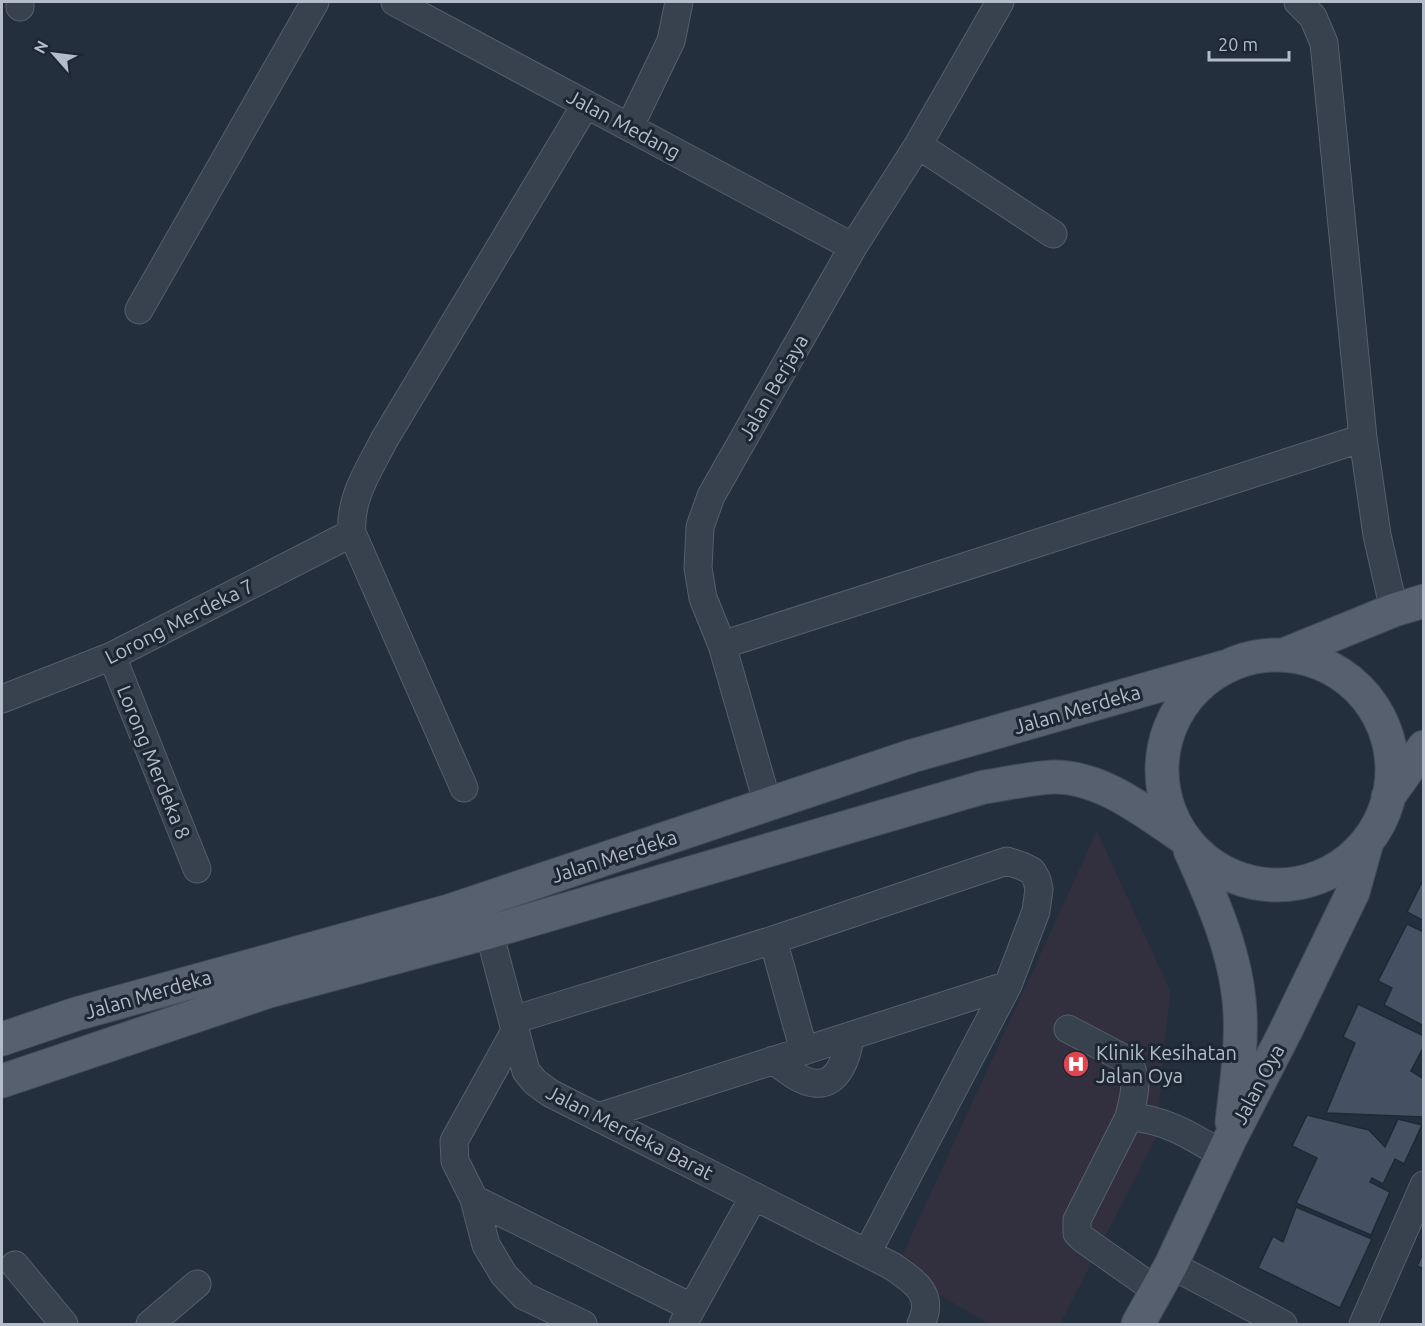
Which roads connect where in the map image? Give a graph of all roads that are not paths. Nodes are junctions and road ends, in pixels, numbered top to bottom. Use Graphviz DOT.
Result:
graph roads {
  1 [pos="315,2"];
  2 [pos="395,2"];
  3 [pos="679,2"];
  4 [pos="1000,2"];
  5 [pos="1298,2"];
  6 [pos="586,104"];
  7 [pos="630,126"];
  8 [pos="918,145"];
  9 [pos="1053,234"];
  10 [pos="853,247"];
  11 [pos="139,310"];
  12 [pos="1364,438"];
  13 [pos="352,533"];
  14 [pos="1409,605"];
  15 [pos="722,645"];
  16 [pos="1286,654"];
  17 [pos="112,656"];
  18 [pos="1224,667"];
  19 [pos="2,699"];
  20 [pos="1424,747"];
  21 [pos="464,788"];
  22 [pos="1388,797"];
  23 [pos="768,806"];
  24 [pos="1368,840"];
  25 [pos="1185,841"];
  26 [pos="197,869"];
  27 [pos="489,932"];
  28 [pos="773,940"];
  29 [pos="1008,986"];
  30 [pos="514,1026"];
  31 [pos="1068,1029"];
  32 [pos="850,1036"];
  33 [pos="2,1039"];
  34 [pos="804,1051"];
  35 [pos="773,1060"];
  36 [pos="2,1081"];
  37 [pos="598,1117"];
  38 [pos="1129,1117"];
  39 [pos="1226,1147"];
  40 [pos="1424,1185"];
  41 [pos="754,1196"];
  42 [pos="474,1199"];
  43 [pos="867,1253"];
  44 [pos="15,1265"];
  45 [pos="1164,1278"];
  46 [pos="197,1284"];
  47 [pos="687,1316"];
  48 [pos="63,1324"];
  49 [pos="150,1324"];
  50 [pos="583,1324"];
  51 [pos="921,1324"];
  52 [pos="1138,1324"];
  53 [pos="1283,1324"];
  54 [pos="1364,1324"];
  1 -- 11 [label="street"];
  2 -- 6 [label="street, Jalan Medang"];
  3 -- 7 [label="street"];
  4 -- 8 [label="street, Jalan Berjaya"];
  5 -- 12 [label="street"];
  6 -- 7 [label="street, Jalan Medang"];
  6 -- 13 [label="street"];
  7 -- 10 [label="street, Jalan Medang"];
  8 -- 9 [label="street"];
  8 -- 10 [label="street, Jalan Berjaya"];
  10 -- 15 [label="street, Jalan Berjaya"];
  12 -- 14 [label="street"];
  12 -- 15 [label="street"];
  13 -- 17 [label="street, Lorong Merdeka 7"];
  13 -- 21 [label="street"];
  14 -- 16 [label="main road"];
  15 -- 23 [label="street, Jalan Berjaya"];
  16 -- 18 [label="main road"];
  16 -- 22 [label="main road"];
  17 -- 19 [label="street, Lorong Merdeka 7"];
  17 -- 26 [label="street, Lorong Merdeka 8"];
  18 -- 23 [label="main road, Jalan Merdeka"];
  18 -- 25 [label="main road"];
  20 -- 22 [label="main road"];
  22 -- 24 [label="main road"];
  23 -- 33 [label="main road, Jalan Merdeka"];
  24 -- 25 [label="main road, Jalan Merdeka"];
  24 -- 39 [label="main road, Jalan Oya"];
  25 -- 27 [label="main road, Jalan Merdeka"];
  25 -- 39 [label="main road"];
  27 -- 30 [label="street, Jalan Merdeka Barat"];
  27 -- 36 [label="main road, Jalan Merdeka"];
  28 -- 29 [label="street"];
  28 -- 30 [label="street"];
  28 -- 34 [label="street"];
  29 -- 32 [label="street"];
  29 -- 43 [label="street"];
  30 -- 37 [label="street, Jalan Merdeka Barat"];
  30 -- 42 [label="street"];
  31 -- 38 [label="street"];
  32 -- 34 [label="street"];
  32 -- 35 [label="street"];
  34 -- 35 [label="street"];
  35 -- 37 [label="street"];
  37 -- 41 [label="street, Jalan Merdeka Barat"];
  38 -- 39 [label="street"];
  38 -- 45 [label="street"];
  39 -- 45 [label="main road, Jalan Oya"];
  40 -- 54 [label="street"];
  41 -- 43 [label="street, Jalan Merdeka Barat"];
  41 -- 47 [label="street"];
  42 -- 47 [label="street"];
  42 -- 50 [label="street"];
  43 -- 51 [label="street, Jalan Merdeka Barat"];
  44 -- 48 [label="street"];
  45 -- 52 [label="main road, Jalan Oya"];
  45 -- 53 [label="street"];
  46 -- 49 [label="street"];
}
